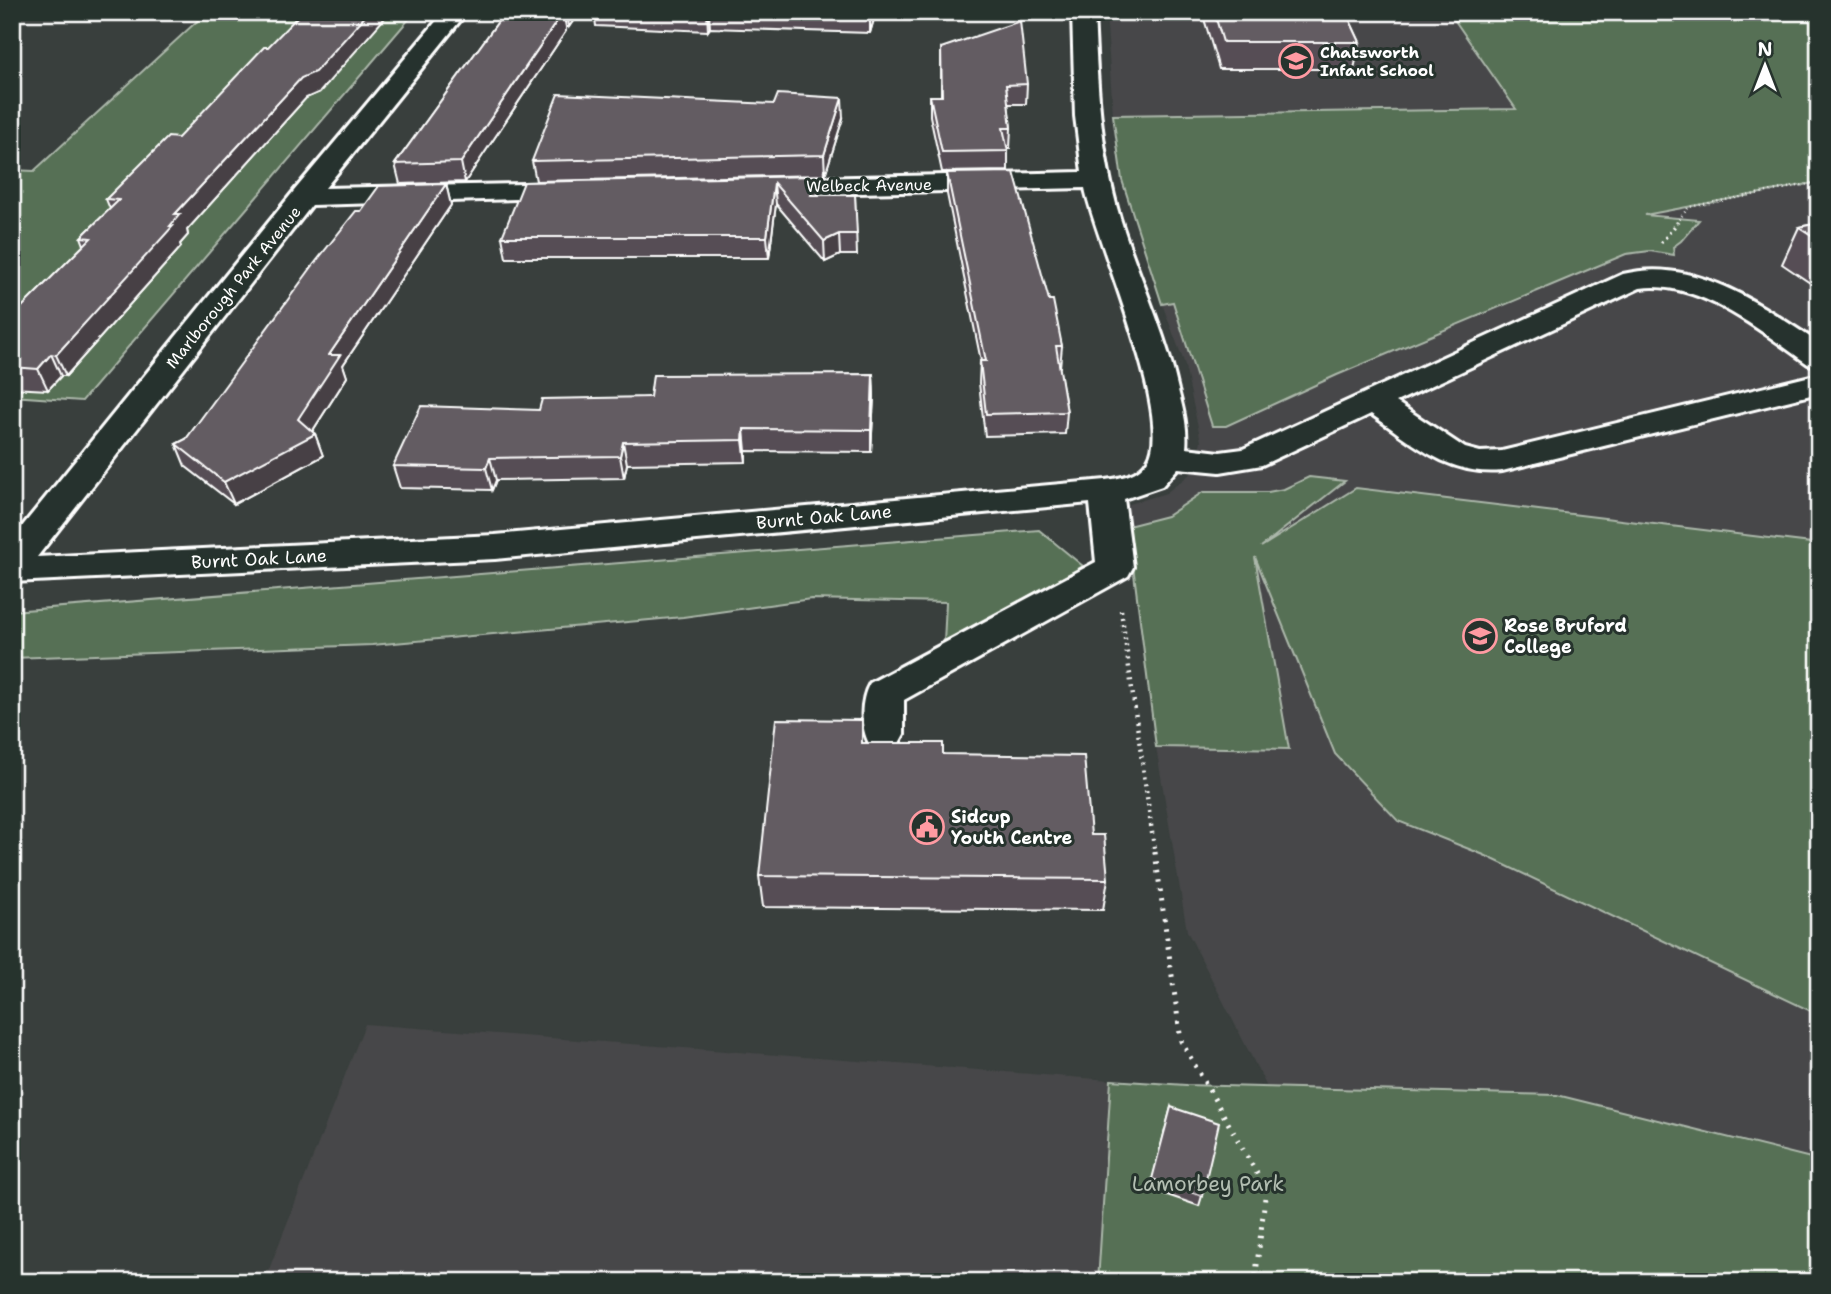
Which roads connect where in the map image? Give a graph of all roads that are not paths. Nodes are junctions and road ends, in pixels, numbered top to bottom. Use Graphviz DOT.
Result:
graph roads {
  1 [pos="456,12"];
  2 [pos="1083,12"];
  3 [pos="1097,180"];
  4 [pos="738,188"];
  5 [pos="600,191"];
  6 [pos="304,197"];
  7 [pos="1819,357"];
  8 [pos="1819,383"];
  9 [pos="1373,401"];
  10 [pos="1168,456"];
  11 [pos="1106,491"];
  12 [pos="12,564"];
  13 [pos="12,570"];
  14 [pos="884,734"];
  1 -- 6 [label="street, Marlborough Park Avenue"];
  2 -- 3 [label="street"];
  3 -- 4 [label="street, Welbeck Avenue"];
  3 -- 10 [label="street"];
  5 -- 6 [label="street"];
  6 -- 12 [label="street, Marlborough Park Avenue"];
  7 -- 9 [label="street"];
  8 -- 9 [label="street"];
  9 -- 10 [label="street"];
  10 -- 11 [label="street, Burnt Oak Lane"];
  11 -- 13 [label="street, Burnt Oak Lane"];
  11 -- 14 [label="street"];
}
